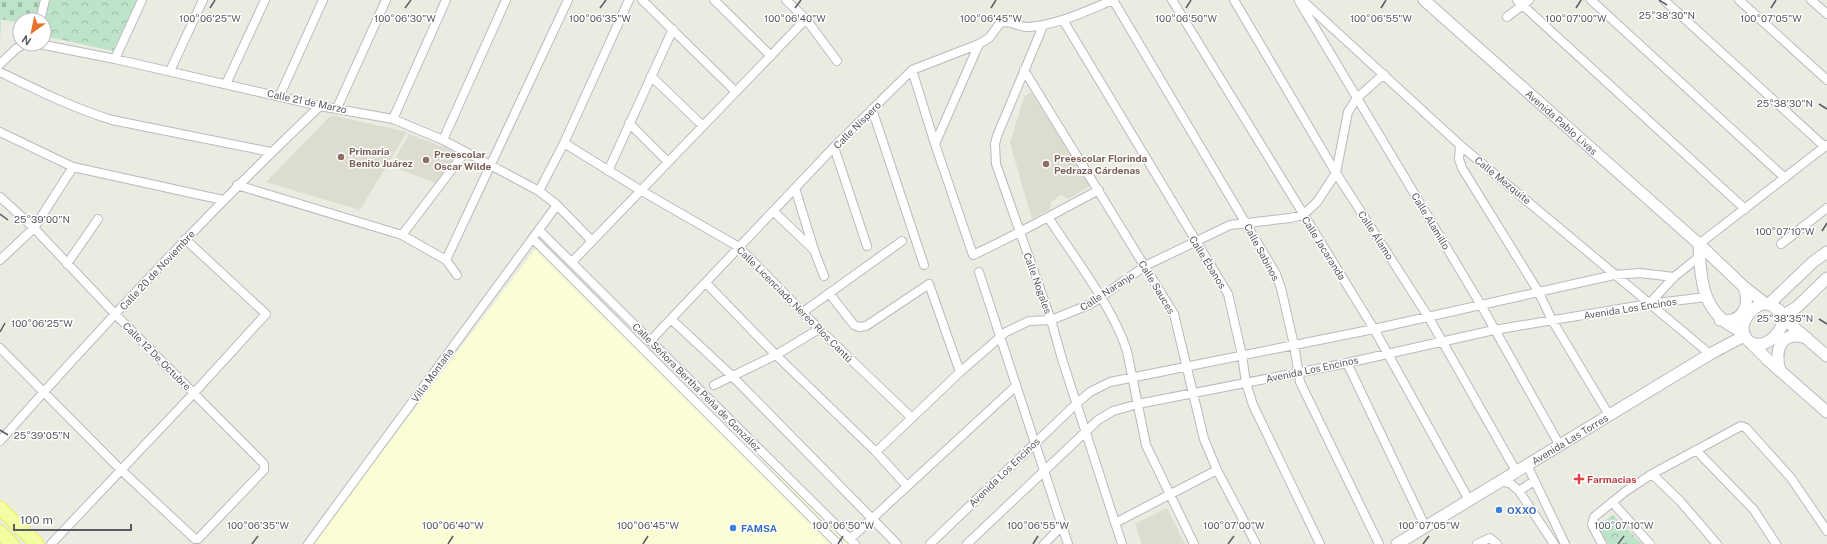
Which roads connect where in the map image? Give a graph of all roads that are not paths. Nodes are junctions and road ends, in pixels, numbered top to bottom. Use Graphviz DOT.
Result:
graph roads {
  1 [pos="45,0"];
  2 [pos="142,0"];
  3 [pos="203,0"];
  4 [pos="265,0"];
  5 [pos="323,0"];
  6 [pos="386,0"];
  7 [pos="446,0"];
  8 [pos="506,0"];
  9 [pos="568,0"];
  10 [pos="629,0"];
  11 [pos="642,0"];
  12 [pos="714,0"];
  13 [pos="786,0"];
  14 [pos="1113,0"];
  15 [pos="1172,0"];
  16 [pos="1234,0"];
  17 [pos="1300,0"];
  18 [pos="1424,0"];
  19 [pos="1530,0"];
  20 [pos="1590,0"];
  21 [pos="1664,0"];
  22 [pos="1739,0"];
  23 [pos="1811,0"];
  24 [pos="1519,2"];
  25 [pos="42,12"];
  26 [pos="1827,14"];
  27 [pos="1507,17"];
  28 [pos="806,19"];
  29 [pos="1063,20"];
  30 [pos="1043,26"];
  31 [pos="673,30"];
  32 [pos="979,44"];
  33 [pos="52,46"];
  34 [pos="13,52"];
  35 [pos="771,56"];
  36 [pos="115,59"];
  37 [pos="837,61"];
  38 [pos="0,64"];
  39 [pos="912,70"];
  40 [pos="1024,70"];
  41 [pos="170,71"];
  42 [pos="0,72"];
  43 [pos="1384,74"];
  44 [pos="652,76"];
  45 [pos="1827,80"];
  46 [pos="226,84"];
  47 [pos="736,92"];
  48 [pos="280,96"];
  49 [pos="1357,98"];
  50 [pos="320,106"];
  51 [pos="337,108"];
  52 [pos="872,109"];
  53 [pos="393,120"];
  54 [pos="629,123"];
  55 [pos="703,126"];
  56 [pos="0,132"];
  57 [pos="443,140"];
  58 [pos="564,143"];
  59 [pos="935,144"];
  60 [pos="1460,146"];
  61 [pos="1826,146"];
  62 [pos="834,147"];
  63 [pos="271,152"];
  64 [pos="465,152"];
  65 [pos="668,162"];
  66 [pos="490,164"];
  67 [pos="73,167"];
  68 [pos="608,171"];
  69 [pos="1336,173"];
  70 [pos="1786,178"];
  71 [pos="237,185"];
  72 [pos="795,188"];
  73 [pos="640,190"];
  74 [pos="1099,190"];
  75 [pos="539,191"];
  76 [pos="0,197"];
  77 [pos="223,200"];
  78 [pos="557,205"];
  79 [pos="1827,208"];
  80 [pos="1745,210"];
  81 [pos="773,211"];
  82 [pos="1303,215"];
  83 [pos="1048,217"];
  84 [pos="98,219"];
  85 [pos="1246,223"];
  86 [pos="34,228"];
  87 [pos="539,230"];
  88 [pos="1020,234"];
  89 [pos="402,235"];
  90 [pos="185,239"];
  91 [pos="533,239"];
  92 [pos="592,241"];
  93 [pos="902,241"];
  94 [pos="1195,242"];
  95 [pos="1699,244"];
  96 [pos="1781,244"];
  97 [pos="867,246"];
  98 [pos="739,248"];
  99 [pos="814,250"];
  100 [pos="1827,252"];
  101 [pos="1700,257"];
  102 [pos="0,260"];
  103 [pos="446,260"];
  104 [pos="572,262"];
  105 [pos="67,264"];
  106 [pos="924,265"];
  107 [pos="1145,266"];
  108 [pos="979,272"];
  109 [pos="457,275"];
  110 [pos="1614,275"];
  111 [pos="824,276"];
  112 [pos="1674,277"];
  113 [pos="1827,278"];
  114 [pos="706,283"];
  115 [pos="1744,287"];
  116 [pos="600,290"];
  117 [pos="1538,291"];
  118 [pos="829,293"];
  119 [pos="1779,293"];
  120 [pos="592,297"];
  121 [pos="1100,297"];
  122 [pos="1706,297"];
  123 [pos="1649,304"];
  124 [pos="1767,304"];
  125 [pos="1481,305"];
  126 [pos="1796,307"];
  127 [pos="803,312"];
  128 [pos="116,315"];
  129 [pos="1782,316"];
  130 [pos="1428,318"];
  131 [pos="671,319"];
  132 [pos="1051,320"];
  133 [pos="1552,320"];
  134 [pos="1720,320"];
  135 [pos="819,329"];
  136 [pos="1374,329"];
  137 [pos="1494,330"];
  138 [pos="1000,336"];
  139 [pos="1746,337"];
  140 [pos="1807,338"];
  141 [pos="651,340"];
  142 [pos="1441,342"];
  143 [pos="1294,344"];
  144 [pos="0,348"];
  145 [pos="1387,353"];
  146 [pos="1710,354"];
  147 [pos="776,355"];
  148 [pos="1242,355"];
  149 [pos="1827,356"];
  150 [pos="1347,363"];
  151 [pos="1187,366"];
  152 [pos="1298,371"];
  153 [pos="1780,371"];
  154 [pos="960,372"];
  155 [pos="732,376"];
  156 [pos="1132,377"];
  157 [pos="1246,383"];
  158 [pos="714,385"];
  159 [pos="1016,386"];
  160 [pos="43,392"];
  161 [pos="194,393"];
  162 [pos="1192,393"];
  163 [pos="1076,404"];
  164 [pos="1138,404"];
  165 [pos="1827,412"];
  166 [pos="1609,415"];
  167 [pos="912,418"];
  168 [pos="1085,432"];
  169 [pos="0,441"];
  170 [pos="1035,443"];
  171 [pos="1559,444"];
  172 [pos="1696,450"];
  173 [pos="876,452"];
  174 [pos="1527,465"];
  175 [pos="120,469"];
  176 [pos="1217,470"];
  177 [pos="1516,471"];
  178 [pos="1045,472"];
  179 [pos="1652,474"];
  180 [pos="1502,481"];
  181 [pos="1534,481"];
  182 [pos="906,486"];
  183 [pos="1519,491"];
  184 [pos="1170,496"];
  185 [pos="1469,500"];
  186 [pos="1612,502"];
  187 [pos="0,508"];
  188 [pos="1549,512"];
  189 [pos="871,518"];
  190 [pos="1537,519"];
  191 [pos="1115,523"];
  192 [pos="1062,526"];
  193 [pos="1425,526"];
  194 [pos="1827,531"];
  195 [pos="0,532"];
  196 [pos="852,542"];
  197 [pos="12,544"];
  198 [pos="37,544"];
  199 [pos="50,544"];
  200 [pos="308,544"];
  201 [pos="838,544"];
  202 [pos="897,544"];
  203 [pos="930,544"];
  204 [pos="968,544"];
  205 [pos="1044,544"];
  206 [pos="1068,544"];
  207 [pos="1122,544"];
  208 [pos="1194,544"];
  209 [pos="1256,544"];
  210 [pos="1320,544"];
  211 [pos="1379,544"];
  212 [pos="1396,544"];
  213 [pos="1477,544"];
  214 [pos="1497,544"];
  215 [pos="1554,544"];
  216 [pos="1565,544"];
  217 [pos="1602,544"];
  218 [pos="1650,544"];
  219 [pos="1716,544"];
  220 [pos="1776,544"];
  1 -- 25 [label="street"];
  2 -- 36 [label="street"];
  3 -- 41 [label="street"];
  4 -- 46 [label="street"];
  5 -- 48 [label="street"];
  6 -- 51 [label="street"];
  7 -- 53 [label="street"];
  8 -- 57 [label="street"];
  9 -- 66 [label="street"];
  10 -- 58 [label="street"];
  11 -- 31 [label="street"];
  12 -- 35 [label="street"];
  13 -- 28 [label="street"];
  14 -- 29 [label="street, Calle Níspero"];
  14 -- 85 [label="street, Calle Sabinos"];
  15 -- 82 [label="street, Calle Jacaranda"];
  16 -- 69 [label="street, Calle Álamo"];
  17 -- 43 [label="street, Calle Mezquite"];
  17 -- 49 [label="street, Calle Alamillo"];
  18 -- 95 [label="street, Avenida Pablo Livas"];
  19 -- 24 [label="street"];
  20 -- 70 [label="street"];
  21 -- 61 [label="street"];
  22 -- 45 [label="street"];
  23 -- 26 [label="street"];
  24 -- 27 [label="street"];
  24 -- 80 [label="street"];
  28 -- 35 [label="street"];
  28 -- 37 [label="street"];
  29 -- 30 [label="street, Calle Níspero"];
  29 -- 94 [label="street, Calle Ébanos"];
  30 -- 32 [label="street, Calle Níspero"];
  30 -- 40 [label="street, Calle Nogales"];
  31 -- 44 [label="street"];
  31 -- 47 [label="street"];
  32 -- 39 [label="street, Calle Níspero"];
  32 -- 59 [label="street"];
  33 -- 36 [label="street, Calle 21 de Marzo"];
  34 -- 38 [label="street"];
  35 -- 47 [label="street"];
  36 -- 41 [label="street, Calle 21 de Marzo"];
  39 -- 52 [label="street, Calle Níspero"];
  39 -- 59 [label="street"];
  40 -- 74 [label="street, Calle Sauces"];
  40 -- 88 [label="street, Calle Nogales"];
  41 -- 46 [label="street, Calle 21 de Marzo"];
  42 -- 63 [label="street"];
  43 -- 49 [label="street"];
  43 -- 60 [label="street, Calle Mezquite"];
  44 -- 54 [label="street"];
  44 -- 55 [label="street"];
  46 -- 48 [label="street, Calle 21 de Marzo"];
  47 -- 55 [label="street"];
  48 -- 50 [label="street, Calle 21 de Marzo"];
  49 -- 69 [label="street"];
  49 -- 125 [label="street, Calle Alamillo"];
  50 -- 51 [label="street, Calle 21 de Marzo"];
  50 -- 63 [label="street, Calle 20 de Noviembre"];
  51 -- 53 [label="street, Calle 21 de Marzo"];
  52 -- 62 [label="street, Calle Níspero"];
  52 -- 106 [label="street"];
  53 -- 57 [label="street, Calle 21 de Marzo"];
  54 -- 65 [label="street"];
  54 -- 68 [label="street"];
  55 -- 65 [label="street"];
  56 -- 67 [label="street"];
  57 -- 64 [label="street, Calle 21 de Marzo"];
  58 -- 68 [label="street, Calle Licenciado Nereo Ríos Cantú"];
  58 -- 75 [label="street"];
  59 -- 88 [label="street"];
  60 -- 110 [label="street, Calle Mezquite"];
  60 -- 117 [label="street"];
  61 -- 70 [label="street"];
  62 -- 72 [label="street, Calle Níspero"];
  62 -- 97 [label="street"];
  63 -- 71 [label="street, Calle 20 de Noviembre"];
  64 -- 66 [label="street, Calle 21 de Marzo"];
  64 -- 89 [label="street"];
  65 -- 73 [label="street"];
  66 -- 75 [label="street, Calle 21 de Marzo"];
  66 -- 103 [label="street"];
  67 -- 77 [label="street"];
  67 -- 86 [label="street"];
  68 -- 73 [label="street, Calle Licenciado Nereo Ríos Cantú"];
  69 -- 82 [label="street"];
  69 -- 130 [label="street, Calle Álamo"];
  70 -- 80 [label="street"];
  71 -- 77 [label="street, Calle 20 de Noviembre"];
  71 -- 89 [label="street"];
  72 -- 81 [label="street, Calle Níspero"];
  72 -- 99 [label="street"];
  73 -- 92 [label="street"];
  73 -- 98 [label="street, Calle Licenciado Nereo Ríos Cantú"];
  74 -- 83 [label="street"];
  74 -- 107 [label="street, Calle Sauces"];
  75 -- 78 [label="street, Calle 21 de Marzo"];
  76 -- 86 [label="street, Calle 12 De Octubre"];
  77 -- 90 [label="street, Calle 20 de Noviembre"];
  78 -- 87 [label="street, Villa Montaña"];
  78 -- 92 [label="street, Calle 21 de Marzo"];
  79 -- 96 [label="street"];
  80 -- 95 [label="street"];
  81 -- 98 [label="street, Calle Níspero"];
  81 -- 99 [label="street"];
  82 -- 85 [label="street, Calle Naranjo"];
  82 -- 136 [label="street, Calle Jacaranda"];
  83 -- 88 [label="street"];
  83 -- 121 [label="street"];
  84 -- 105 [label="street"];
  85 -- 94 [label="street, Calle Naranjo"];
  85 -- 143 [label="street, Calle Sabinos"];
  86 -- 102 [label="street"];
  86 -- 105 [label="street, Calle 12 De Octubre"];
  87 -- 91 [label="street, Villa Montaña"];
  87 -- 104 [label="street, Calle Señora Bertha Peña de González"];
  88 -- 132 [label="street, Calle Nogales"];
  89 -- 103 [label="street"];
  90 -- 128 [label="street, Calle 20 de Noviembre"];
  90 -- 161 [label="street"];
  91 -- 120 [label="street, Calle Señora Bertha Peña de González"];
  91 -- 200 [label="street, Villa Montaña"];
  92 -- 104 [label="street"];
  93 -- 118 [label="street"];
  94 -- 107 [label="street, Calle Naranjo"];
  94 -- 148 [label="street, Calle Ébanos"];
  95 -- 101 [label="street"];
  95 -- 115 [label="street, Avenida Pablo Livas"];
  98 -- 114 [label="street, Calle Níspero"];
  98 -- 127 [label="street, Calle Licenciado Nereo Ríos Cantú"];
  99 -- 111 [label="street"];
  100 -- 119 [label="street"];
  101 -- 112 [label="street"];
  101 -- 122 [label="street"];
  103 -- 109 [label="street"];
  104 -- 116 [label="street, Calle Señora Bertha Peña de González"];
  105 -- 128 [label="street, Calle 12 De Octubre"];
  107 -- 121 [label="street, Calle Naranjo"];
  107 -- 151 [label="street, Calle Sauces"];
  108 -- 138 [label="street"];
  110 -- 112 [label="street, Avenida Los Encinos"];
  110 -- 117 [label="street, Avenida Los Encinos"];
  110 -- 123 [label="street, Calle Mezquite"];
  112 -- 123 [label="street"];
  113 -- 126 [label="street"];
  114 -- 131 [label="street, Calle Níspero"];
  114 -- 147 [label="street"];
  115 -- 124 [label="street, Avenida Pablo Livas"];
  115 -- 134 [label="street"];
  116 -- 120 [label="street"];
  116 -- 141 [label="street, Calle Señora Bertha Peña de González"];
  117 -- 125 [label="street, Avenida Los Encinos"];
  117 -- 133 [label="street"];
  118 -- 127 [label="street"];
  118 -- 154 [label="street"];
  119 -- 124 [label="street"];
  119 -- 126 [label="street"];
  120 -- 201 [label="street, Calle Señora Bertha Peña de González"];
  121 -- 132 [label="street, Calle Naranjo"];
  121 -- 156 [label="street"];
  122 -- 123 [label="street, Avenida Los Encinos"];
  122 -- 134 [label="street"];
  123 -- 133 [label="street, Avenida Los Encinos"];
  123 -- 146 [label="street, Calle Mezquite"];
  124 -- 129 [label="street"];
  124 -- 139 [label="street"];
  125 -- 130 [label="street, Avenida Los Encinos"];
  125 -- 137 [label="street, Calle Alamillo"];
  126 -- 129 [label="street"];
  127 -- 135 [label="street, Calle Licenciado Nereo Ríos Cantú"];
  128 -- 160 [label="street, Calle 20 de Noviembre"];
  128 -- 161 [label="street, Calle 12 De Octubre"];
  129 -- 139 [label="street"];
  129 -- 140 [label="street"];
  130 -- 136 [label="street, Avenida Los Encinos"];
  130 -- 142 [label="street, Calle Álamo"];
  131 -- 141 [label="street, Calle Níspero"];
  131 -- 155 [label="street"];
  132 -- 138 [label="street, Calle Naranjo"];
  132 -- 163 [label="street, Calle Nogales"];
  133 -- 137 [label="street, Avenida Los Encinos"];
  133 -- 166 [label="street"];
  134 -- 139 [label="street"];
  135 -- 147 [label="street"];
  135 -- 167 [label="street, Calle Licenciado Nereo Ríos Cantú"];
  136 -- 143 [label="street, Avenida Los Encinos"];
  136 -- 145 [label="street, Calle Jacaranda"];
  137 -- 142 [label="street, Avenida Los Encinos"];
  137 -- 171 [label="street, Calle Alamillo"];
  138 -- 154 [label="street, Calle Naranjo"];
  138 -- 159 [label="street"];
  139 -- 146 [label="street, Avenida Las Torres"];
  139 -- 153 [label="street"];
  140 -- 149 [label="street"];
  140 -- 153 [label="street"];
  141 -- 196 [label="street, Calle Señora Bertha Peña de González"];
  142 -- 145 [label="street, Avenida Los Encinos"];
  142 -- 177 [label="street, Calle Álamo"];
  143 -- 148 [label="street, Avenida Los Encinos"];
  143 -- 152 [label="street, Calle Sabinos"];
  144 -- 160 [label="street"];
  145 -- 150 [label="street, Avenida Los Encinos"];
  145 -- 185 [label="street, Calle Jacaranda"];
  146 -- 166 [label="street, Avenida Las Torres"];
  147 -- 155 [label="street"];
  147 -- 173 [label="street"];
  148 -- 151 [label="street, Avenida Los Encinos"];
  148 -- 157 [label="street, Calle Ébanos"];
  150 -- 152 [label="street, Avenida Los Encinos"];
  150 -- 193 [label="street"];
  151 -- 156 [label="street, Avenida Los Encinos"];
  151 -- 162 [label="street, Calle Sauces"];
  152 -- 157 [label="street, Avenida Los Encinos"];
  152 -- 211 [label="street, Calle Sabinos"];
  153 -- 165 [label="street"];
  154 -- 167 [label="street, Calle Naranjo"];
  155 -- 158 [label="street"];
  155 -- 189 [label="street"];
  156 -- 163 [label="street, Avenida Los Encinos"];
  156 -- 164 [label="street"];
  157 -- 162 [label="street, Avenida Los Encinos"];
  157 -- 210 [label="street, Calle Ébanos"];
  159 -- 170 [label="street"];
  159 -- 182 [label="street"];
  160 -- 169 [label="street, Calle 20 de Noviembre"];
  160 -- 175 [label="street"];
  161 -- 175 [label="street"];
  161 -- 175 [label="street, Calle 12 De Octubre"];
  162 -- 164 [label="street, Avenida Los Encinos"];
  162 -- 176 [label="street, Calle Sauces"];
  163 -- 168 [label="street, Calle Nogales"];
  163 -- 170 [label="street, Avenida Los Encinos"];
  164 -- 168 [label="street, Avenida Los Encinos"];
  164 -- 184 [label="street"];
  166 -- 171 [label="street, Avenida Las Torres"];
  167 -- 173 [label="street, Calle Naranjo"];
  168 -- 178 [label="street, Avenida Los Encinos"];
  168 -- 191 [label="street, Calle Nogales"];
  170 -- 178 [label="street"];
  170 -- 203 [label="street, Avenida Los Encinos"];
  171 -- 174 [label="street, Avenida Las Torres"];
  172 -- 179 [label="street"];
  172 -- 194 [label="street"];
  172 -- 220 [label="street"];
  173 -- 182 [label="street"];
  174 -- 177 [label="street, Avenida Las Torres"];
  174 -- 181 [label="street"];
  175 -- 199 [label="street"];
  176 -- 184 [label="street"];
  176 -- 209 [label="street, Calle Sauces"];
  177 -- 180 [label="street, Avenida Las Torres"];
  178 -- 192 [label="street"];
  178 -- 204 [label="street, Avenida Los Encinos"];
  179 -- 186 [label="street"];
  179 -- 219 [label="street"];
  180 -- 183 [label="street"];
  180 -- 185 [label="street, Avenida Las Torres"];
  181 -- 183 [label="street"];
  181 -- 188 [label="street"];
  182 -- 189 [label="street"];
  183 -- 190 [label="street"];
  184 -- 191 [label="street"];
  184 -- 208 [label="street"];
  185 -- 193 [label="street, Avenida Las Torres"];
  186 -- 217 [label="street"];
  186 -- 218 [label="street"];
  187 -- 198 [label="main road"];
  188 -- 190 [label="street"];
  188 -- 216 [label="street"];
  189 -- 196 [label="street"];
  189 -- 202 [label="street"];
  190 -- 215 [label="street"];
  191 -- 207 [label="street, Calle Nogales"];
  192 -- 205 [label="street"];
  192 -- 206 [label="street"];
  193 -- 212 [label="street, Avenida Las Torres"];
  195 -- 197 [label="main road"];
  213 -- 214 [label="street"];
}
